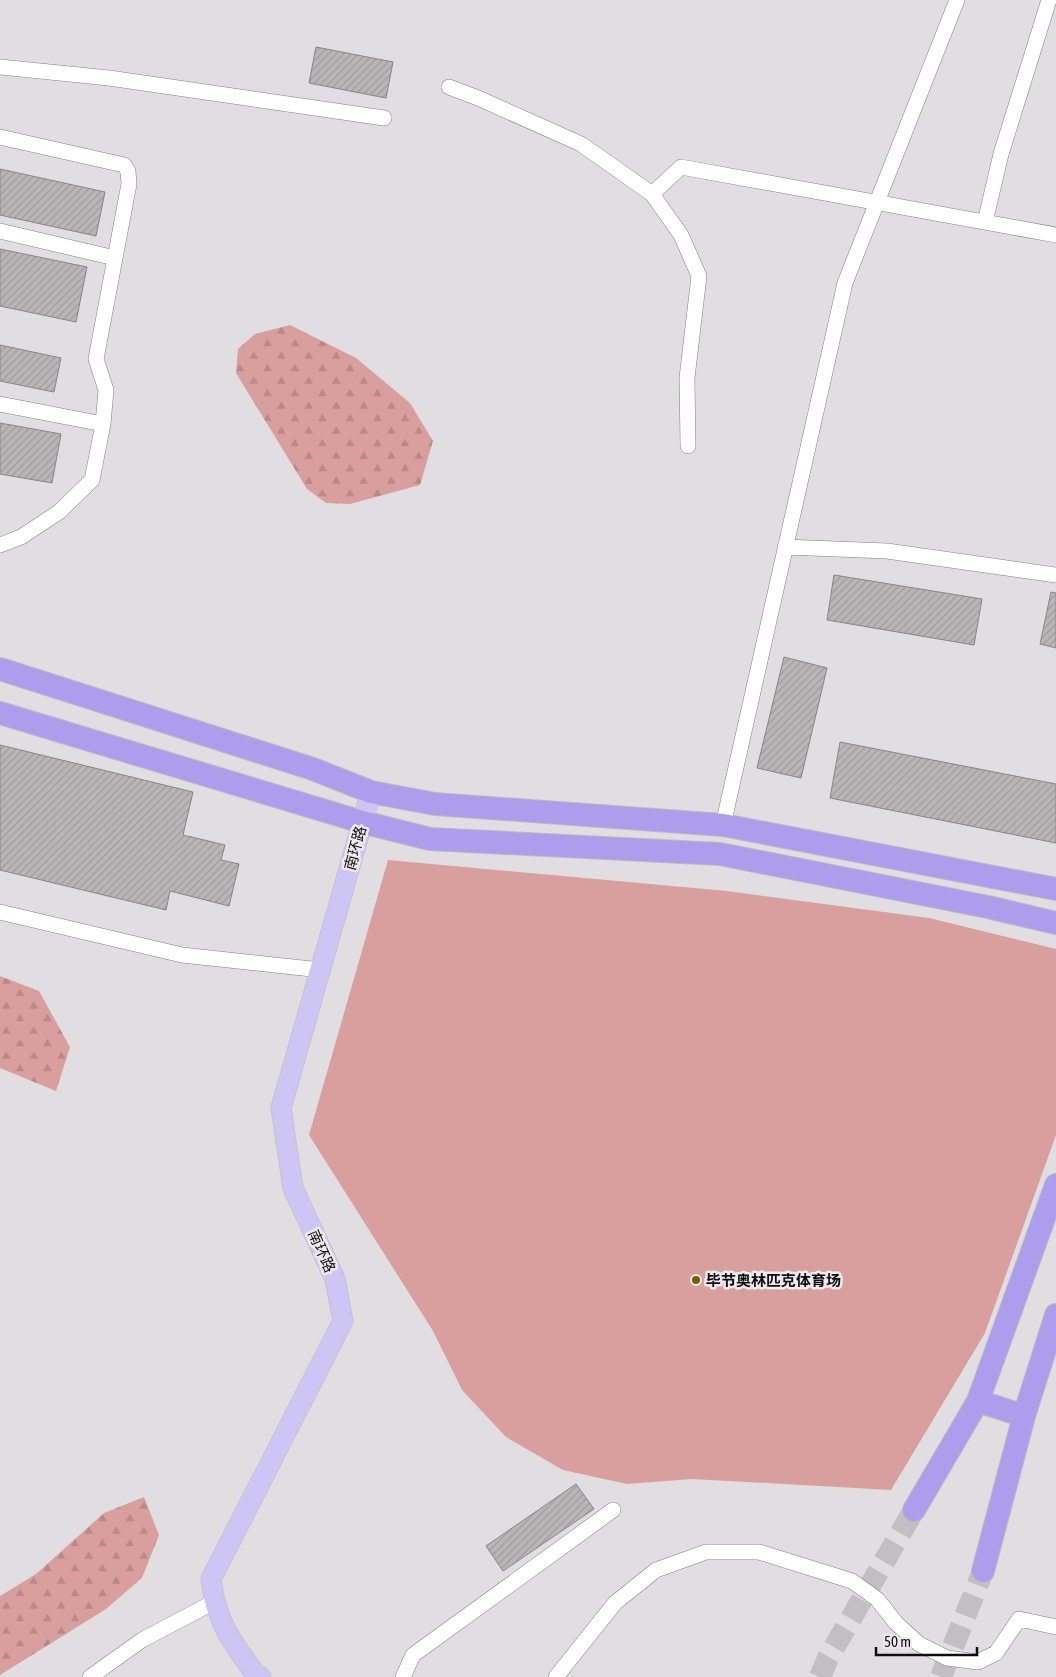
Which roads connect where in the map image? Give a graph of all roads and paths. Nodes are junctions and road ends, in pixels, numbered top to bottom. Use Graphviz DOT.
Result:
graph roads {
  1 [pos="957,0"];
  2 [pos="1049,0"];
  3 [pos="0,66"];
  4 [pos="449,88"];
  5 [pos="384,118"];
  6 [pos="0,137"];
  7 [pos="652,194"];
  8 [pos="877,204"];
  9 [pos="985,222"];
  10 [pos="0,231"];
  11 [pos="1056,235"];
  12 [pos="115,258"];
  13 [pos="0,404"];
  14 [pos="103,424"];
  15 [pos="688,446"];
  16 [pos="0,545"];
  17 [pos="786,547"];
  18 [pos="1056,575"];
  19 [pos="0,669"];
  20 [pos="0,713"];
  21 [pos="371,792"];
  22 [pos="362,822"];
  23 [pos="723,825"];
  24 [pos="1056,889"];
  25 [pos="0,912"];
  26 [pos="1056,923"];
  27 [pos="321,970"];
  28 [pos="1056,1185"];
  29 [pos="1056,1315"];
  30 [pos="1050,1356"];
  31 [pos="978,1401"];
  32 [pos="1024,1416"];
  33 [pos="613,1510"];
  34 [pos="914,1510"];
  35 [pos="982,1572"];
  36 [pos="214,1602"];
  37 [pos="1056,1627"];
  38 [pos="90,1677"];
  39 [pos="261,1677"];
  40 [pos="403,1677"];
  41 [pos="556,1677"];
  1 -- 8 [label="street"];
  2 -- 9 [label="street"];
  3 -- 5 [label="street"];
  4 -- 7 [label="street"];
  6 -- 12 [label="street"];
  7 -- 8 [label="street"];
  7 -- 15 [label="street"];
  8 -- 9 [label="street"];
  8 -- 17 [label="street"];
  9 -- 11 [label="street"];
  10 -- 12 [label="street"];
  12 -- 14 [label="street"];
  13 -- 14 [label="street"];
  14 -- 16 [label="street"];
  17 -- 18 [label="street"];
  17 -- 23 [label="street"];
  19 -- 21 [label="highway"];
  20 -- 22 [label="highway"];
  21 -- 22 [label="main road, 南环路"];
  21 -- 23 [label="highway"];
  22 -- 26 [label="highway"];
  22 -- 27 [label="main road, 南环路"];
  23 -- 24 [label="highway"];
  25 -- 27 [label="street"];
  27 -- 36 [label="main road, 南环路"];
  28 -- 31 [label="highway"];
  29 -- 30 [label="highway"];
  30 -- 32 [label="highway"];
  31 -- 32 [label="highway"];
  31 -- 34 [label="highway"];
  32 -- 35 [label="highway"];
  33 -- 40 [label="street"];
  36 -- 38 [label="street"];
  36 -- 39 [label="main road, 南环路"];
  37 -- 41 [label="street"];
}
